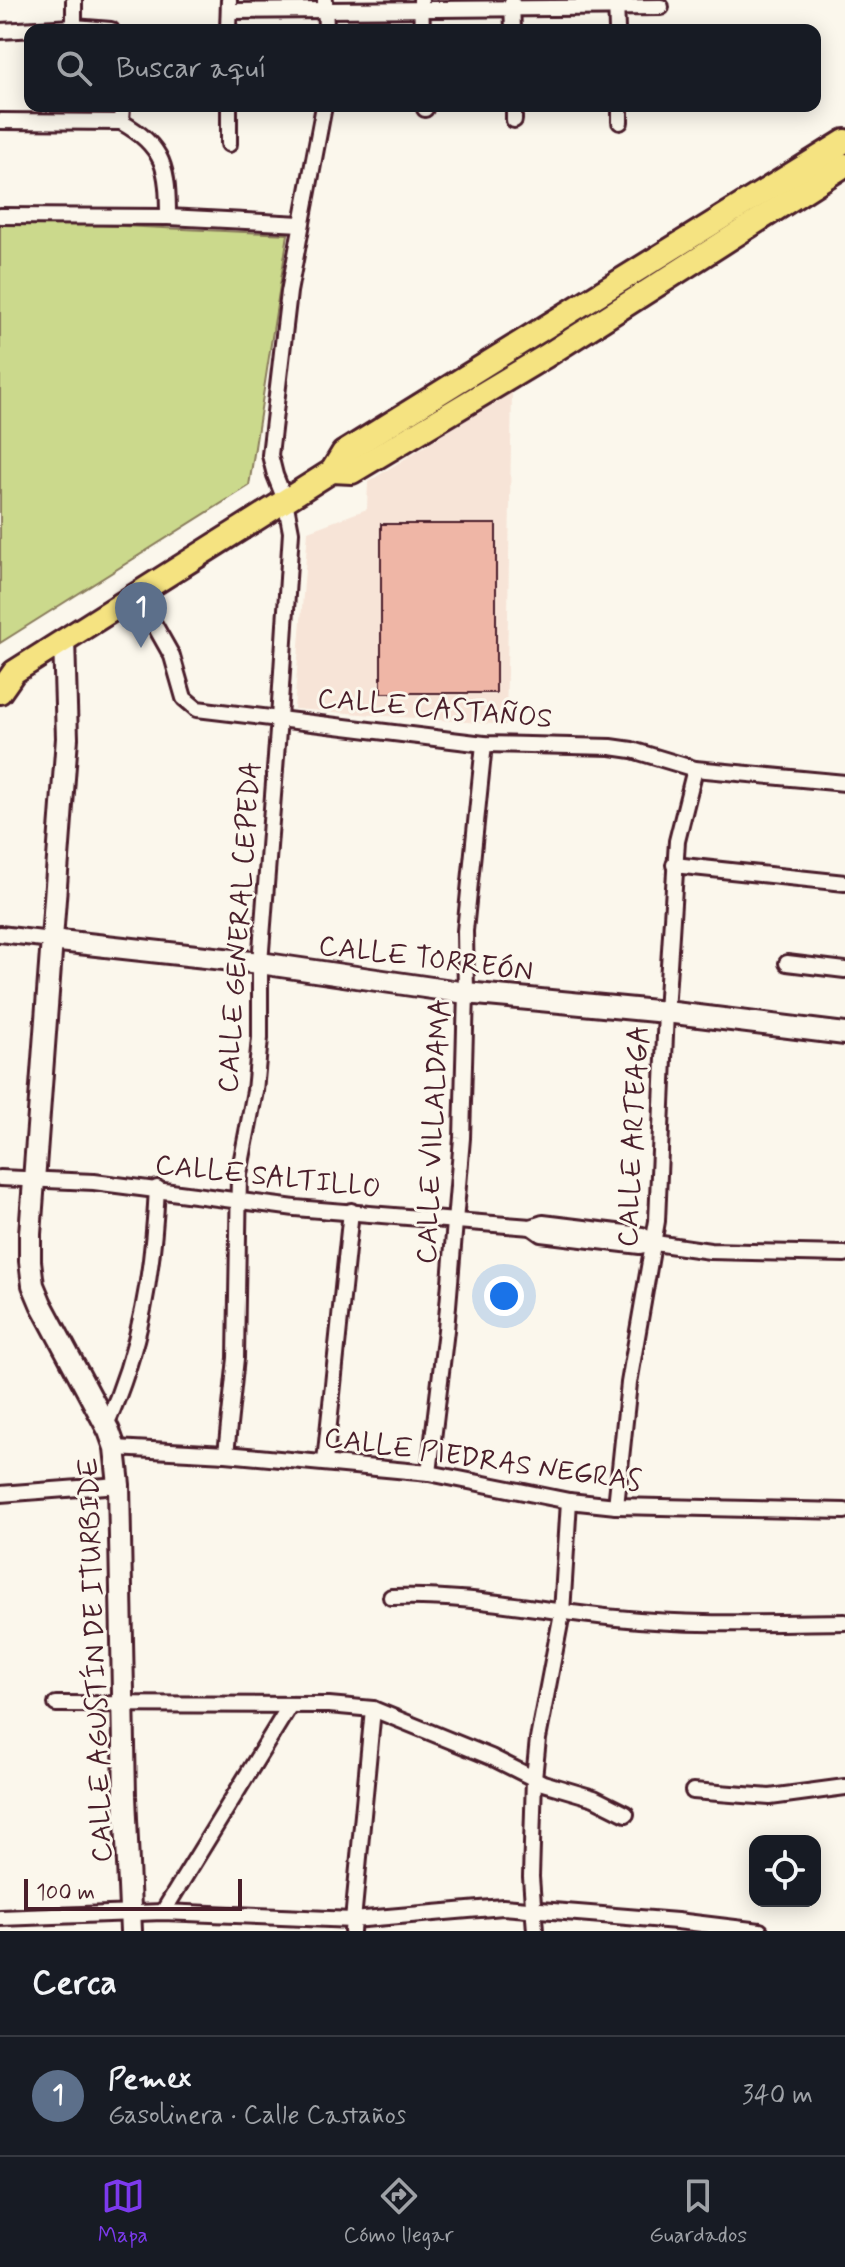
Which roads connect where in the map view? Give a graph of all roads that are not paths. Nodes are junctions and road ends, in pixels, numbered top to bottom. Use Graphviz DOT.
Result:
graph roads {
  1 [pos="74,0"];
  2 [pos="616,4"];
  3 [pos="326,5"];
  4 [pos="421,5"];
  5 [pos="512,5"];
  6 [pos="229,6"];
  7 [pos="661,7"];
  8 [pos="74,24"];
  9 [pos="617,24"];
  10 [pos="24,30"];
  11 [pos="0,31"];
  12 [pos="122,112"];
  13 [pos="229,112"];
  14 [pos="323,112"];
  15 [pos="620,112"];
  16 [pos="0,121"];
  17 [pos="121,122"];
  18 [pos="620,122"];
  19 [pos="845,141"];
  20 [pos="229,144"];
  21 [pos="845,165"];
  22 [pos="0,216"];
  23 [pos="168,217"];
  24 [pos="301,224"];
  25 [pos="332,471"];
  26 [pos="285,500"];
  27 [pos="137,594"];
  28 [pos="64,640"];
  29 [pos="7,673"];
  30 [pos="0,692"];
  31 [pos="279,718"];
  32 [pos="484,744"];
  33 [pos="695,769"];
  34 [pos="845,783"];
  35 [pos="674,865"];
  36 [pos="845,883"];
  37 [pos="0,934"];
  38 [pos="51,940"];
  39 [pos="260,963"];
  40 [pos="787,963"];
  41 [pos="845,970"];
  42 [pos="466,993"];
  43 [pos="666,1012"];
  44 [pos="845,1034"];
  45 [pos="0,1178"];
  46 [pos="33,1179"];
  47 [pos="157,1188"];
  48 [pos="239,1200"];
  49 [pos="351,1211"];
  50 [pos="454,1219"];
  51 [pos="655,1243"];
  52 [pos="845,1254"];
  53 [pos="106,1425"];
  54 [pos="115,1448"];
  55 [pos="226,1454"];
  56 [pos="325,1462"];
  57 [pos="429,1473"];
  58 [pos="119,1485"];
  59 [pos="0,1494"];
  60 [pos="569,1501"];
  61 [pos="616,1506"];
  62 [pos="845,1511"];
  63 [pos="391,1597"];
  64 [pos="562,1613"];
  65 [pos="845,1622"];
  66 [pos="123,1703"];
  67 [pos="56,1704"];
  68 [pos="290,1705"];
  69 [pos="373,1709"];
  70 [pos="534,1778"];
  71 [pos="845,1787"];
  72 [pos="693,1791"];
  73 [pos="626,1814"];
  74 [pos="532,1909"];
  75 [pos="163,1912"];
  76 [pos="0,1918"];
  77 [pos="131,1922"];
  78 [pos="641,1924"];
  79 [pos="353,1925"];
  80 [pos="535,1931"];
  81 [pos="760,1931"];
  1 -- 8 [label="street"];
  2 -- 5 [label="street"];
  2 -- 7 [label="street"];
  2 -- 9 [label="street"];
  3 -- 4 [label="street"];
  3 -- 6 [label="street"];
  4 -- 5 [label="street"];
  10 -- 11 [label="street"];
  12 -- 17 [label="street"];
  13 -- 20 [label="street"];
  14 -- 24 [label="street, CALLE GENERAL CEPEDA"];
  15 -- 18 [label="street"];
  16 -- 17 [label="street"];
  17 -- 23 [label="street"];
  19 -- 25 [label="main road"];
  21 -- 25 [label="main road"];
  22 -- 23 [label="street"];
  23 -- 24 [label="street"];
  24 -- 26 [label="street, CALLE GENERAL CEPEDA"];
  25 -- 26 [label="main road"];
  26 -- 27 [label="main road"];
  26 -- 31 [label="street, CALLE GENERAL CEPEDA"];
  27 -- 28 [label="main road"];
  27 -- 31 [label="street, CALLE CASTAÑOS"];
  28 -- 29 [label="main road"];
  28 -- 38 [label="main road, CALLE AGUSTÍN DE ITURBIDE"];
  29 -- 30 [label="main road"];
  31 -- 32 [label="street, CALLE CASTAÑOS"];
  31 -- 39 [label="street, CALLE GENERAL CEPEDA"];
  32 -- 33 [label="street, CALLE CASTAÑOS"];
  32 -- 42 [label="street, CALLE VILLALDAMA"];
  33 -- 34 [label="street, CALLE CASTAÑOS"];
  33 -- 35 [label="street, CALLE ARTEAGA"];
  35 -- 36 [label="street"];
  35 -- 43 [label="street, CALLE ARTEAGA"];
  37 -- 38 [label="street, CALLE TORREÓN"];
  38 -- 39 [label="main road, CALLE TORREÓN"];
  38 -- 46 [label="main road, CALLE AGUSTÍN DE ITURBIDE"];
  39 -- 42 [label="main road, CALLE TORREÓN"];
  39 -- 48 [label="street, CALLE GENERAL CEPEDA"];
  40 -- 41 [label="street"];
  42 -- 43 [label="main road, CALLE TORREÓN"];
  42 -- 50 [label="street, CALLE VILLALDAMA"];
  43 -- 44 [label="main road, CALLE TORREÓN"];
  43 -- 51 [label="street, CALLE ARTEAGA"];
  45 -- 46 [label="street, CALLE SALTILLO"];
  46 -- 47 [label="street, CALLE SALTILLO"];
  46 -- 53 [label="main road, CALLE AGUSTÍN DE ITURBIDE"];
  47 -- 48 [label="street, CALLE SALTILLO"];
  47 -- 53 [label="street"];
  48 -- 49 [label="street, CALLE SALTILLO"];
  48 -- 55 [label="street, CALLE GENERAL CEPEDA"];
  49 -- 50 [label="street, CALLE SALTILLO"];
  49 -- 56 [label="street"];
  50 -- 51 [label="street, CALLE SALTILLO"];
  50 -- 57 [label="street, CALLE VILLALDAMA"];
  51 -- 52 [label="street, CALLE SALTILLO"];
  51 -- 61 [label="street, CALLE ARTEAGA"];
  53 -- 54 [label="main road, CALLE AGUSTÍN DE ITURBIDE"];
  54 -- 55 [label="street, CALLE PIEDRAS NEGRAS"];
  54 -- 58 [label="main road, CALLE AGUSTÍN DE ITURBIDE"];
  55 -- 56 [label="street, CALLE PIEDRAS NEGRAS"];
  56 -- 57 [label="street, CALLE PIEDRAS NEGRAS"];
  57 -- 60 [label="street, CALLE PIEDRAS NEGRAS"];
  58 -- 59 [label="street"];
  58 -- 66 [label="main road, CALLE AGUSTÍN DE ITURBIDE"];
  60 -- 61 [label="street, CALLE PIEDRAS NEGRAS"];
  60 -- 64 [label="street"];
  61 -- 62 [label="street, CALLE PIEDRAS NEGRAS"];
  63 -- 64 [label="street"];
  64 -- 65 [label="street"];
  64 -- 70 [label="street"];
  66 -- 67 [label="street"];
  66 -- 68 [label="street"];
  66 -- 77 [label="main road, CALLE AGUSTÍN DE ITURBIDE"];
  68 -- 69 [label="street"];
  68 -- 75 [label="street"];
  69 -- 70 [label="street"];
  69 -- 79 [label="street"];
  70 -- 73 [label="street"];
  70 -- 74 [label="street"];
  71 -- 72 [label="street"];
  74 -- 78 [label="street"];
  74 -- 79 [label="street"];
  74 -- 80 [label="street"];
  75 -- 77 [label="street"];
  75 -- 79 [label="street"];
  76 -- 77 [label="street"];
  78 -- 81 [label="street"];
}
